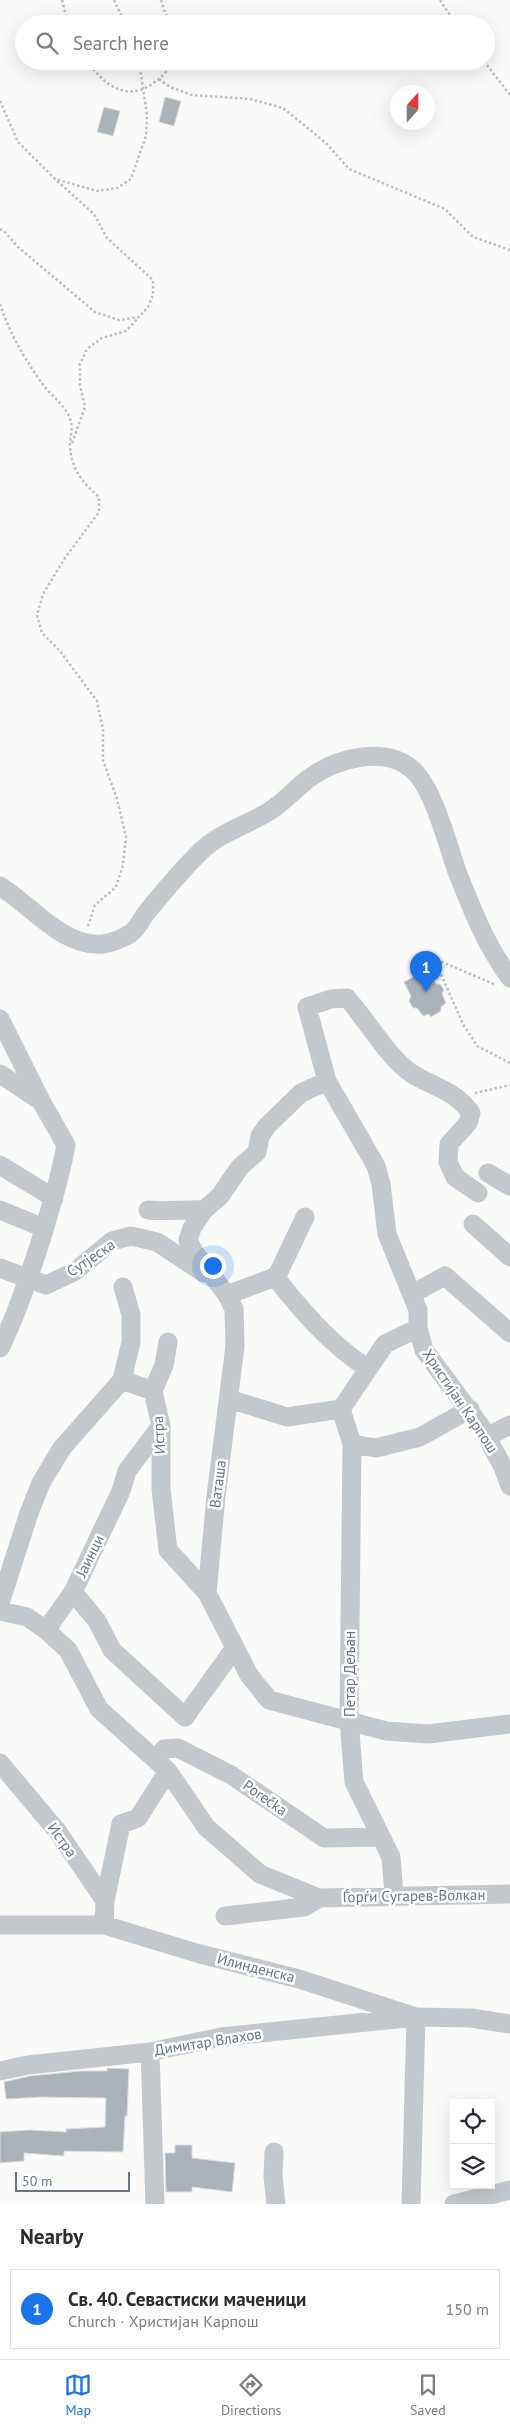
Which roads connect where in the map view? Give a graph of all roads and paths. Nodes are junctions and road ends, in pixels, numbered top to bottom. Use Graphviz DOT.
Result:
graph roads {
  1 [pos="62,0"];
  2 [pos="114,0"];
  3 [pos="161,0"];
  4 [pos="440,0"];
  5 [pos="66,15"];
  6 [pos="121,15"];
  7 [pos="166,15"];
  8 [pos="450,15"];
  9 [pos="94,70"];
  10 [pos="141,70"];
  11 [pos="166,70"];
  12 [pos="491,70"];
  13 [pos="160,79"];
  14 [pos="145,90"];
  15 [pos="510,95"];
  16 [pos="0,101"];
  17 [pos="55,179"];
  18 [pos="0,229"];
  19 [pos="510,250"];
  20 [pos="0,304"];
  21 [pos="139,317"];
  22 [pos="70,447"];
  23 [pos="0,886"];
  24 [pos="83,941"];
  25 [pos="506,981"];
  26 [pos="0,1018"];
  27 [pos="510,1063"];
  28 [pos="0,1074"];
  29 [pos="327,1081"];
  30 [pos="510,1085"];
  31 [pos="459,1098"];
  32 [pos="41,1101"];
  33 [pos="0,1164"];
  34 [pos="488,1173"];
  35 [pos="510,1186"];
  36 [pos="478,1193"];
  37 [pos="54,1198"];
  38 [pos="0,1210"];
  39 [pos="148,1210"];
  40 [pos="204,1210"];
  41 [pos="305,1217"];
  42 [pos="473,1224"];
  43 [pos="44,1228"];
  44 [pos="510,1257"];
  45 [pos="0,1268"];
  46 [pos="276,1278"];
  47 [pos="37,1283"];
  48 [pos="123,1287"];
  49 [pos="222,1288"];
  50 [pos="412,1294"];
  51 [pos="418,1328"];
  52 [pos="510,1333"];
  53 [pos="168,1342"];
  54 [pos="0,1348"];
  55 [pos="367,1368"];
  56 [pos="122,1380"];
  57 [pos="153,1391"];
  58 [pos="229,1399"];
  59 [pos="341,1409"];
  60 [pos="470,1409"];
  61 [pos="510,1425"];
  62 [pos="161,1426"];
  63 [pos="487,1437"];
  64 [pos="352,1444"];
  65 [pos="510,1486"];
  66 [pos="73,1592"];
  67 [pos="207,1593"];
  68 [pos="0,1603"];
  69 [pos="0,1611"];
  70 [pos="46,1630"];
  71 [pos="234,1649"];
  72 [pos="349,1720"];
  73 [pos="510,1724"];
  74 [pos="0,1763"];
  75 [pos="162,1765"];
  76 [pos="381,1836"];
  77 [pos="510,1894"];
  78 [pos="394,1895"];
  79 [pos="319,1898"];
  80 [pos="106,1901"];
  81 [pos="225,1916"];
  82 [pos="104,1924"];
  83 [pos="0,1925"];
  84 [pos="416,2017"];
  85 [pos="510,2024"];
  86 [pos="150,2052"];
  87 [pos="0,2071"];
  88 [pos="274,2152"];
  89 [pos="510,2190"];
  90 [pos="466,2203"];
  91 [pos="155,2204"];
  92 [pos="276,2204"];
  93 [pos="411,2204"];
  1 -- 5 [label="path"];
  2 -- 6 [label="path"];
  3 -- 7 [label="path"];
  4 -- 8 [label="path"];
  9 -- 14 [label="path"];
  10 -- 14 [label="path"];
  11 -- 13 [label="path"];
  12 -- 15 [label="path"];
  13 -- 14 [label="path"];
  13 -- 19 [label="path"];
  14 -- 17 [label="path"];
  16 -- 17 [label="path"];
  17 -- 21 [label="path"];
  18 -- 21 [label="path"];
  20 -- 22 [label="path"];
  21 -- 22 [label="path"];
  22 -- 24 [label="path"];
  23 -- 24 [label="street"];
  24 -- 25 [label="street"];
  25 -- 27 [label="path"];
  26 -- 32 [label="street"];
  28 -- 32 [label="street"];
  29 -- 31 [label="street, Христијан Карпош"];
  29 -- 40 [label="street, Ваташа"];
  29 -- 50 [label="street, Христијан Карпош"];
  30 -- 31 [label="path"];
  31 -- 36 [label="street"];
  32 -- 37 [label="street"];
  33 -- 37 [label="street"];
  34 -- 35 [label="street"];
  37 -- 43 [label="street"];
  38 -- 43 [label="street"];
  39 -- 40 [label="street"];
  40 -- 49 [label="street, Ваташа"];
  41 -- 46 [label="street"];
  42 -- 44 [label="street"];
  43 -- 47 [label="street"];
  45 -- 47 [label="street"];
  46 -- 49 [label="street"];
  46 -- 55 [label="street"];
  47 -- 49 [label="street, Сутјеска"];
  47 -- 54 [label="street"];
  48 -- 56 [label="street"];
  49 -- 58 [label="street, Ваташа"];
  50 -- 51 [label="street, Христијан Карпош"];
  50 -- 52 [label="street"];
  51 -- 55 [label="street"];
  51 -- 60 [label="street, Христијан Карпош"];
  53 -- 57 [label="street"];
  55 -- 59 [label="street"];
  56 -- 57 [label="street"];
  56 -- 68 [label="street"];
  57 -- 62 [label="street, Истра"];
  58 -- 59 [label="street"];
  58 -- 67 [label="street, Ваташа"];
  59 -- 64 [label="street, Петар Дељан"];
  60 -- 63 [label="street, Христијан Карпош"];
  60 -- 64 [label="street"];
  61 -- 63 [label="street"];
  62 -- 66 [label="street, Јаинци"];
  62 -- 67 [label="street, Истра"];
  63 -- 65 [label="street, Христијан Карпош"];
  64 -- 72 [label="street, Петар Дељан"];
  66 -- 70 [label="street"];
  66 -- 71 [label="street, Јаинци"];
  67 -- 71 [label="street"];
  69 -- 70 [label="street, Ѓорѓи Сугарев-Волкан"];
  70 -- 75 [label="street, Ѓорѓи Сугарев-Волкан"];
  71 -- 72 [label="street"];
  72 -- 73 [label="street"];
  72 -- 76 [label="street, Петар Дељан"];
  74 -- 80 [label="street, Истра"];
  75 -- 76 [label="street, Porečka"];
  75 -- 79 [label="street, Ѓорѓи Сугарев-Волкан"];
  75 -- 80 [label="street"];
  76 -- 78 [label="street, Петар Дељан"];
  77 -- 78 [label="street, Ѓорѓи Сугарев-Волкан"];
  78 -- 79 [label="street, Ѓорѓи Сугарев-Волкан"];
  79 -- 81 [label="street, Ѓорѓи Сугарев-Волкан"];
  80 -- 82 [label="street"];
  82 -- 83 [label="street, Илинденска"];
  82 -- 84 [label="street, Илинденска"];
  84 -- 85 [label="street, Илинденска"];
  84 -- 86 [label="street, Димитар Влахов"];
  84 -- 93 [label="street"];
  86 -- 87 [label="street, Димитар Влахов"];
  86 -- 91 [label="street"];
  88 -- 92 [label="street"];
  89 -- 90 [label="street"];
}
